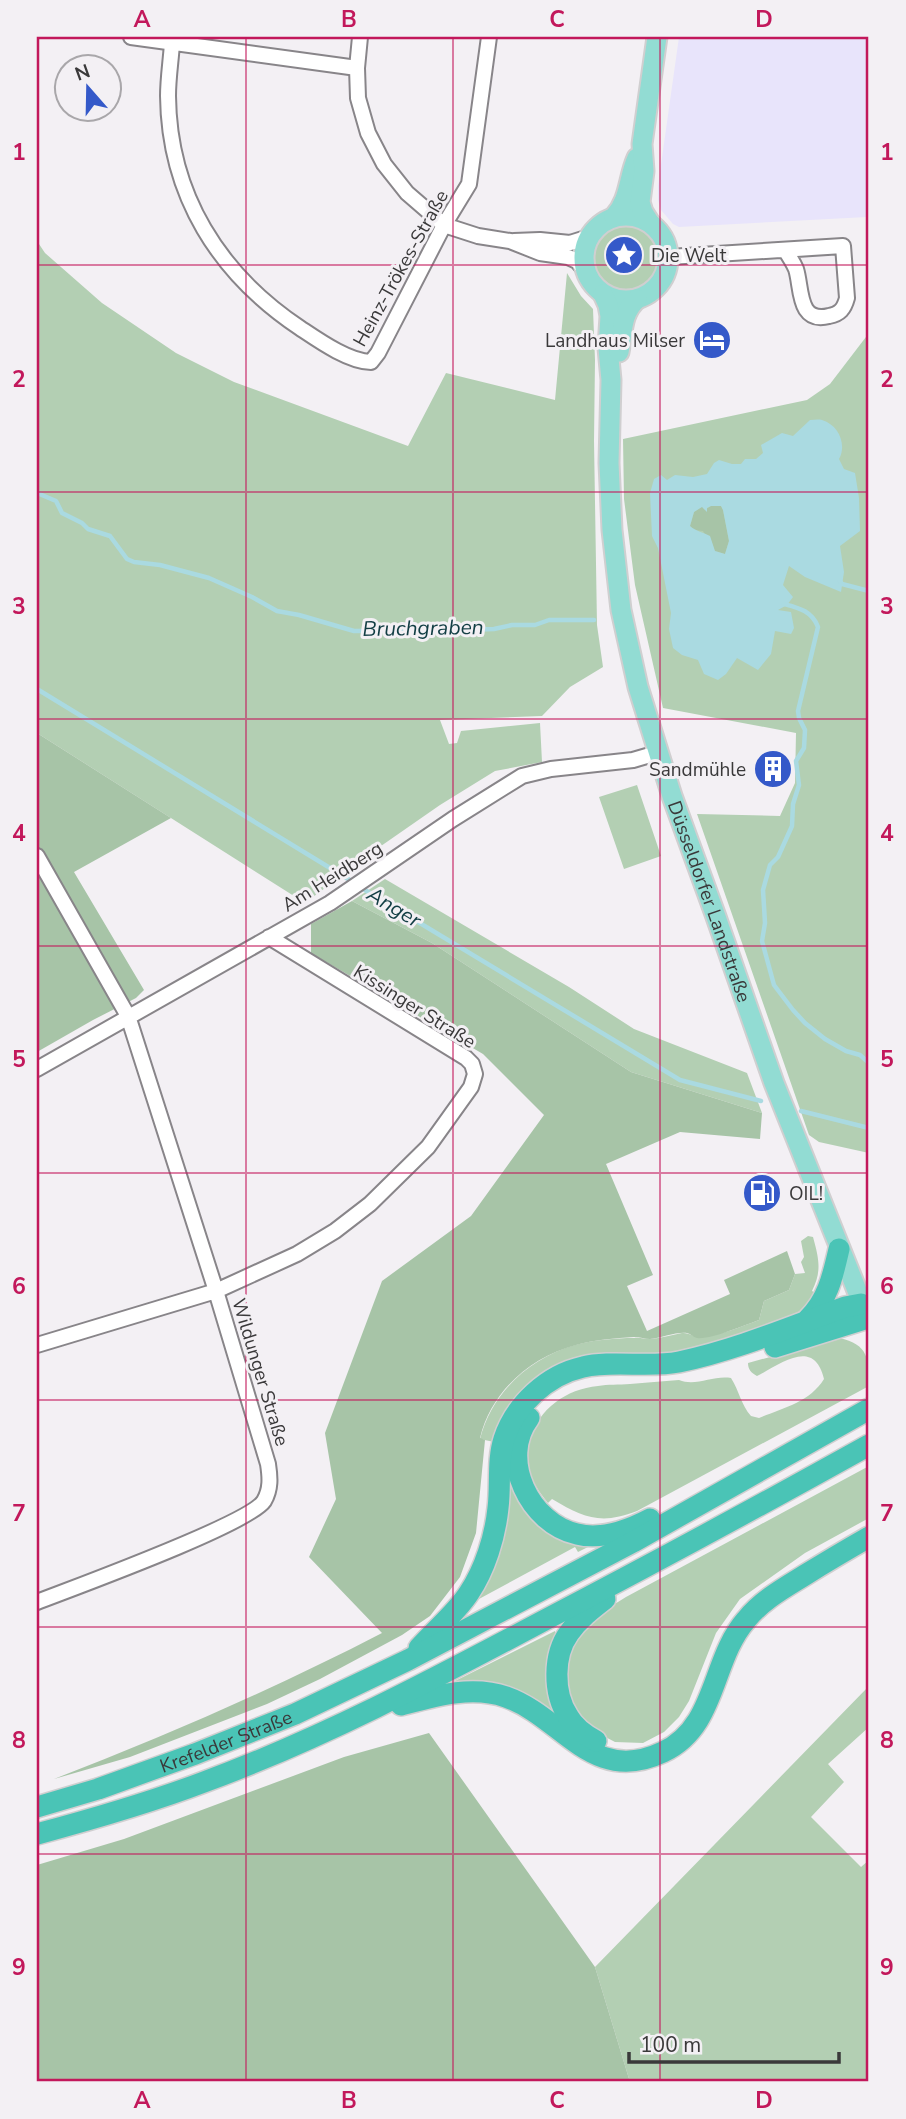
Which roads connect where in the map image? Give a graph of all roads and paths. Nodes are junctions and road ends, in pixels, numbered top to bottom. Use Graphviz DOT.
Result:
graph roads {
  1 [pos="131,37"];
  2 [pos="360,37"];
  3 [pos="489,37"];
  4 [pos="657,37"];
  5 [pos="172,43"];
  6 [pos="357,68"];
  7 [pos="642,144"];
  8 [pos="614,217"];
  9 [pos="650,223"];
  10 [pos="444,225"];
  11 [pos="589,237"];
  12 [pos="510,242"];
  13 [pos="785,250"];
  14 [pos="668,257"];
  15 [pos="584,269"];
  16 [pos="603,294"];
  17 [pos="637,299"];
  18 [pos="611,380"];
  19 [pos="657,753"];
  20 [pos="37,856"];
  21 [pos="269,937"];
  22 [pos="128,1016"];
  23 [pos="37,1069"];
  24 [pos="839,1249"];
  25 [pos="216,1291"];
  26 [pos="866,1315"];
  27 [pos="805,1322"];
  28 [pos="37,1345"];
  29 [pos="869,1409"];
  30 [pos="869,1446"];
  31 [pos="705,1500"];
  32 [pos="869,1524"];
  33 [pos="869,1536"];
  34 [pos="647,1566"];
  35 [pos="37,1602"];
  36 [pos="408,1660"];
  37 [pos="359,1716"];
  38 [pos="37,1807"];
  39 [pos="37,1834"];
  1 -- 5 [label="street"];
  2 -- 6 [label="street"];
  3 -- 10 [label="street, Heinz-Trökes-Straße"];
  4 -- 7 [label="main road"];
  5 -- 6 [label="street"];
  5 -- 10 [label="street, Heinz-Trökes-Straße"];
  6 -- 10 [label="street"];
  7 -- 8 [label="main road"];
  7 -- 9 [label="main road"];
  8 -- 9 [label="main road"];
  8 -- 11 [label="main road"];
  9 -- 14 [label="main road"];
  10 -- 12 [label="street"];
  11 -- 12 [label="street"];
  11 -- 15 [label="main road"];
  12 -- 15 [label="street"];
  13 -- 13 [label="street"];
  13 -- 14 [label="street"];
  14 -- 17 [label="main road"];
  15 -- 16 [label="main road"];
  16 -- 17 [label="main road"];
  16 -- 18 [label="main road, Düsseldorfer Landstraße"];
  17 -- 18 [label="main road, Düsseldorfer Landstraße"];
  18 -- 19 [label="main road, Düsseldorfer Landstraße"];
  19 -- 21 [label="street, Am Heidberg"];
  19 -- 24 [label="main road, Düsseldorfer Landstraße"];
  20 -- 22 [label="street, Wildunger Straße"];
  21 -- 22 [label="street, Am Heidberg"];
  21 -- 25 [label="street, Kissinger Straße"];
  22 -- 23 [label="street, Am Heidberg"];
  22 -- 25 [label="street, Wildunger Straße"];
  24 -- 26 [label="main road, Düsseldorfer Landstraße"];
  24 -- 27 [label="highway"];
  25 -- 28 [label="street, Kissinger Straße"];
  25 -- 35 [label="street, Wildunger Straße"];
  26 -- 27 [label="highway"];
  26 -- 31 [label="highway"];
  27 -- 36 [label="highway"];
  29 -- 31 [label="highway"];
  30 -- 34 [label="highway"];
  31 -- 36 [label="highway, Krefelder Straße"];
  32 -- 34 [label="highway"];
  33 -- 37 [label="highway"];
  34 -- 37 [label="highway"];
  36 -- 38 [label="highway, Krefelder Straße"];
  37 -- 39 [label="highway, Krefelder Straße"];
}
